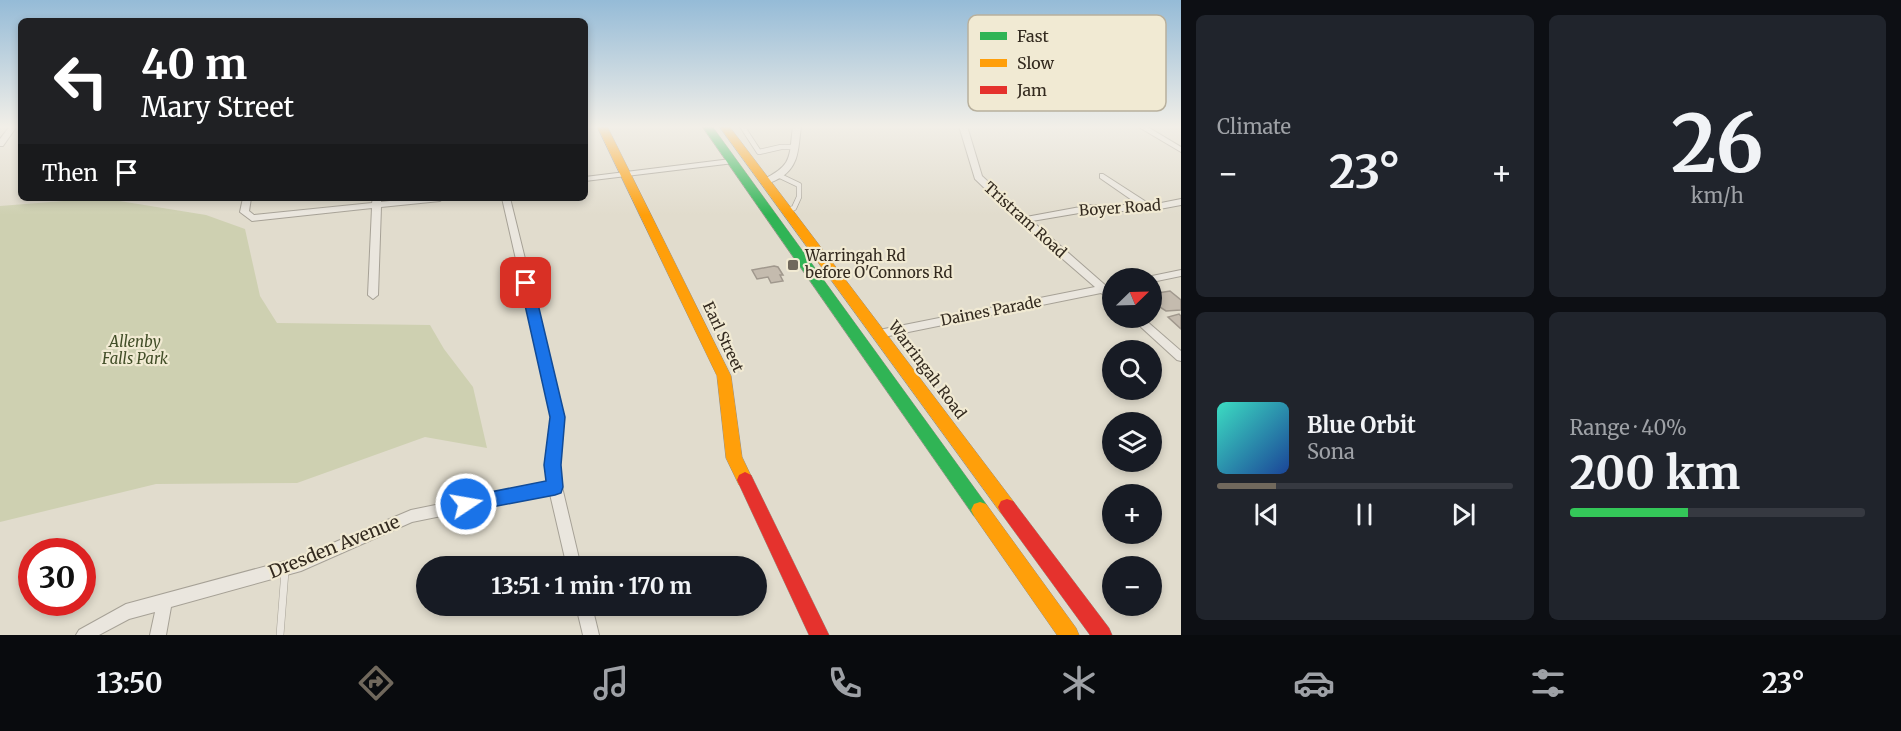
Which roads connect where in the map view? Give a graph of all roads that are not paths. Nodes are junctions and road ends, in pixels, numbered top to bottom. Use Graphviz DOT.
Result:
graph roads {
  1 [pos="616,156"];
  2 [pos="727,156"];
  3 [pos="746,156"];
  4 [pos="793,156"];
  5 [pos="972,156"];
  6 [pos="731,161"];
  7 [pos="625,174"];
  8 [pos="778,175"];
  9 [pos="1103,177"];
  10 [pos="588,179"];
  11 [pos="765,182"];
  12 [pos="246,201"];
  13 [pos="392,201"];
  14 [pos="507,201"];
  15 [pos="376,202"];
  16 [pos="1181,202"];
  17 [pos="1149,208"];
  18 [pos="786,210"];
  19 [pos="1023,220"];
  20 [pos="1181,273"];
  21 [pos="1162,277"];
  22 [pos="1102,283"];
  23 [pos="1102,289"];
  24 [pos="373,295"];
  25 [pos="1148,328"];
  26 [pos="879,334"];
  27 [pos="1181,357"];
  28 [pos="555,487"];
  29 [pos="571,556"];
  30 [pos="285,570"];
  31 [pos="165,600"];
  32 [pos="586,616"];
  33 [pos="84,635"];
  34 [pos="158,635"];
  35 [pos="280,635"];
  36 [pos="591,635"];
  37 [pos="819,635"];
  38 [pos="1069,635"];
  39 [pos="1102,635"];
  1 -- 7 [label="main road, Earl Street"];
  2 -- 6 [label="main road"];
  3 -- 11 [label="main road, Warringah Road"];
  4 -- 8 [label="street"];
  5 -- 19 [label="street, Tristram Road"];
  6 -- 7 [label="street"];
  6 -- 38 [label="main road"];
  7 -- 10 [label="street"];
  7 -- 37 [label="main road, Earl Street"];
  8 -- 11 [label="street"];
  8 -- 18 [label="lane"];
  9 -- 17 [label="street"];
  11 -- 18 [label="main road, Warringah Road"];
  12 -- 15 [label="street"];
  13 -- 15 [label="street"];
  14 -- 28 [label="street"];
  15 -- 24 [label="street"];
  16 -- 17 [label="street, Boyer Road"];
  17 -- 19 [label="street, Boyer Road"];
  18 -- 26 [label="main road, Warringah Road"];
  19 -- 22 [label="street, Tristram Road"];
  20 -- 21 [label="street"];
  23 -- 26 [label="street, Daines Parade"];
  25 -- 27 [label="street"];
  26 -- 39 [label="main road, Warringah Road"];
  28 -- 29 [label="street"];
  28 -- 30 [label="street, Dresden Avenue"];
  30 -- 31 [label="street, Dresden Avenue"];
  30 -- 35 [label="lane"];
  31 -- 33 [label="street, Dresden Avenue"];
  31 -- 34 [label="street"];
  32 -- 36 [label="street"];
}
